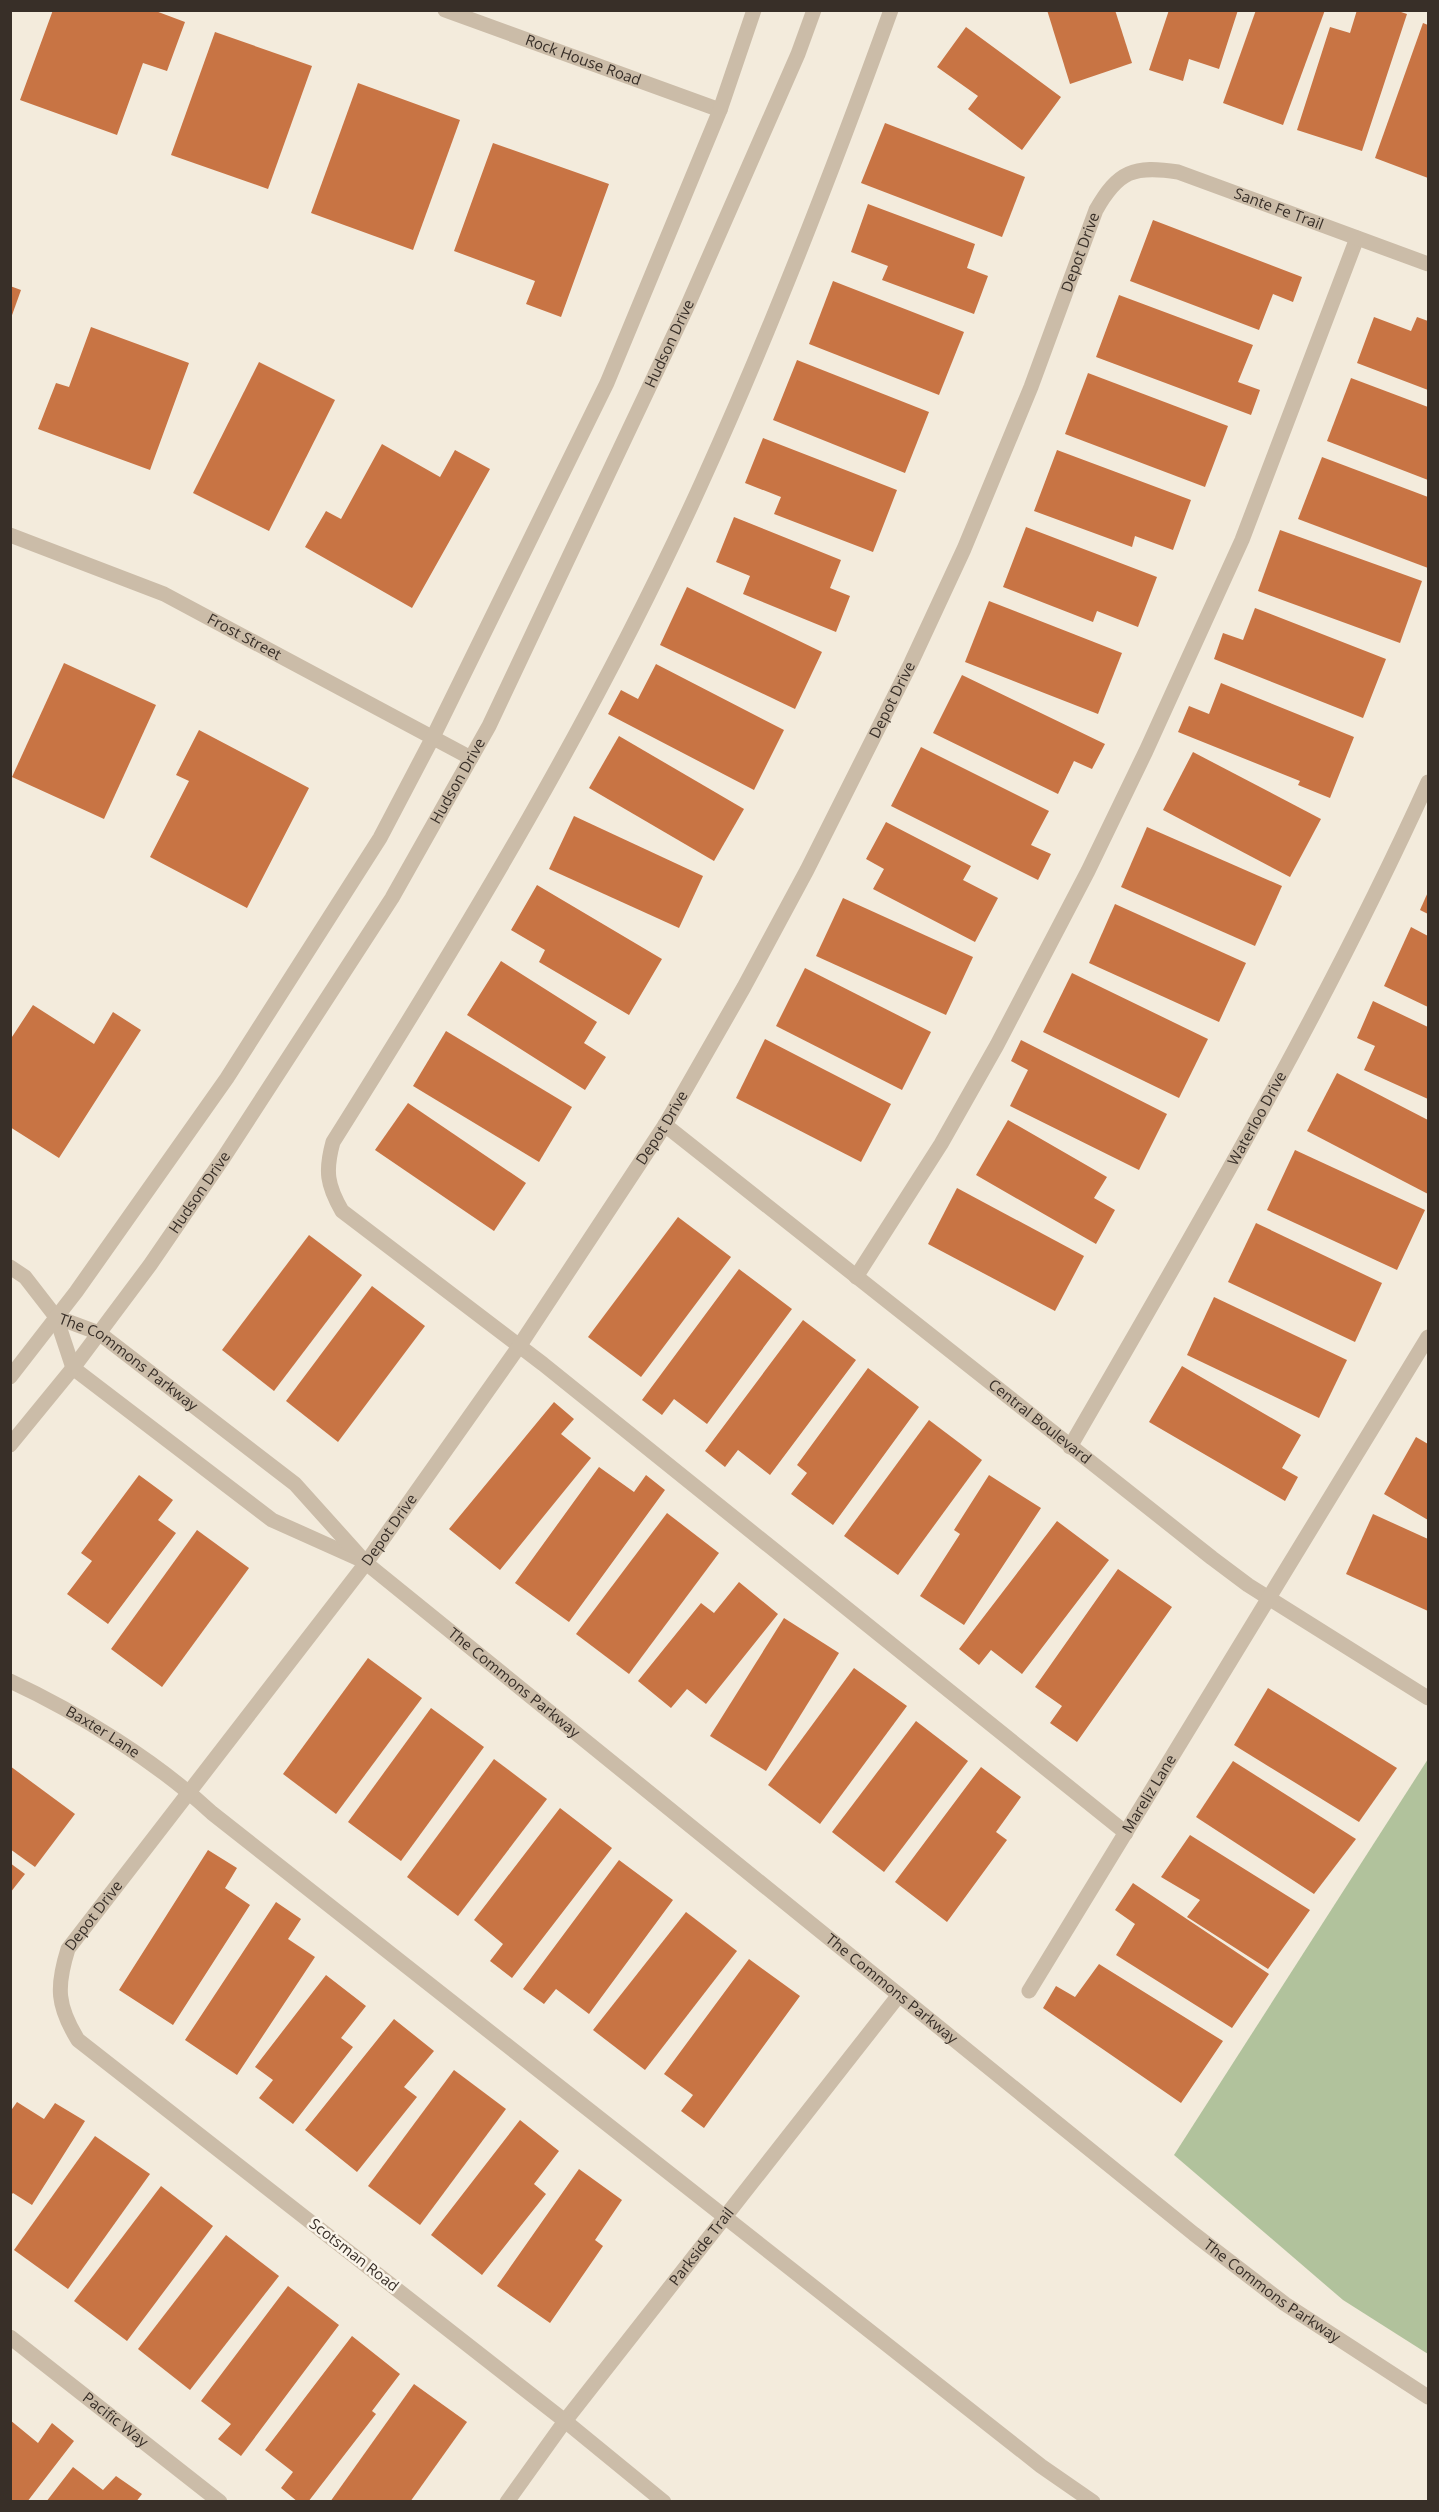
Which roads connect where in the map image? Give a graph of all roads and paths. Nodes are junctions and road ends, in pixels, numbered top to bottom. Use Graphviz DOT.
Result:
graph roads {
  1 [pos="445,10"];
  2 [pos="754,10"];
  3 [pos="814,10"];
  4 [pos="891,10"];
  5 [pos="720,110"];
  6 [pos="1126,174"];
  7 [pos="1357,238"];
  8 [pos="1428,264"];
  9 [pos="10,535"];
  10 [pos="433,737"];
  11 [pos="471,758"];
  12 [pos="1428,782"];
  13 [pos="665,1125"];
  14 [pos="10,1267"];
  15 [pos="856,1277"];
  16 [pos="56,1317"];
  17 [pos="99,1333"];
  18 [pos="1428,1337"];
  19 [pos="520,1346"];
  20 [pos="73,1368"];
  21 [pos="10,1377"];
  22 [pos="10,1445"];
  23 [pos="1070,1447"];
  24 [pos="366,1563"];
  25 [pos="1271,1599"];
  26 [pos="10,1681"];
  27 [pos="1428,1698"];
  28 [pos="189,1792"];
  29 [pos="1126,1833"];
  30 [pos="1029,1991"];
  31 [pos="899,1995"];
  32 [pos="60,1998"];
  33 [pos="725,2216"];
  34 [pos="10,2337"];
  35 [pos="1428,2397"];
  36 [pos="565,2421"];
  37 [pos="220,2502"];
  38 [pos="507,2502"];
  39 [pos="664,2502"];
  40 [pos="1094,2502"];
  1 -- 5 [label="street, Rock House Road"];
  2 -- 5 [label="street"];
  3 -- 11 [label="street, Hudson Drive"];
  4 -- 19 [label="street"];
  5 -- 10 [label="street"];
  6 -- 7 [label="street, Sante Fe Trail"];
  6 -- 13 [label="street, Depot Drive"];
  7 -- 8 [label="street, Sante Fe Trail"];
  7 -- 15 [label="street"];
  9 -- 10 [label="street, Frost Street"];
  10 -- 11 [label="street, Frost Street"];
  10 -- 16 [label="street"];
  11 -- 17 [label="street, Hudson Drive"];
  12 -- 23 [label="street, Waterloo Drive"];
  13 -- 15 [label="street, Central Boulevard"];
  13 -- 19 [label="street, Depot Drive"];
  14 -- 16 [label="street"];
  15 -- 23 [label="street, Central Boulevard"];
  16 -- 17 [label="street, The Commons Parkway"];
  16 -- 20 [label="street, The Commons Parkway"];
  16 -- 21 [label="street"];
  17 -- 20 [label="street, Hudson Drive"];
  17 -- 24 [label="street, The Commons Parkway"];
  18 -- 25 [label="street, Mareliz Lane"];
  19 -- 24 [label="street, Depot Drive"];
  19 -- 29 [label="street"];
  20 -- 22 [label="street, Hudson Drive"];
  20 -- 24 [label="street, The Commons Parkway"];
  23 -- 25 [label="street, Central Boulevard"];
  24 -- 28 [label="street, Depot Drive"];
  24 -- 31 [label="street, The Commons Parkway"];
  25 -- 27 [label="street, Central Boulevard"];
  25 -- 29 [label="street, Mareliz Lane"];
  26 -- 28 [label="street, Baxter Lane"];
  28 -- 32 [label="street, Depot Drive"];
  28 -- 33 [label="street, Baxter Lane"];
  29 -- 30 [label="street, Mareliz Lane"];
  31 -- 33 [label="street, Parkside Trail"];
  31 -- 35 [label="street, The Commons Parkway"];
  32 -- 36 [label="street, Scotsman Road"];
  33 -- 36 [label="street, Parkside Trail"];
  33 -- 40 [label="street, Baxter Lane"];
  34 -- 37 [label="street, Pacific Way"];
  36 -- 38 [label="street, Parkside Trail"];
  36 -- 39 [label="street, Scotsman Road"];
}
